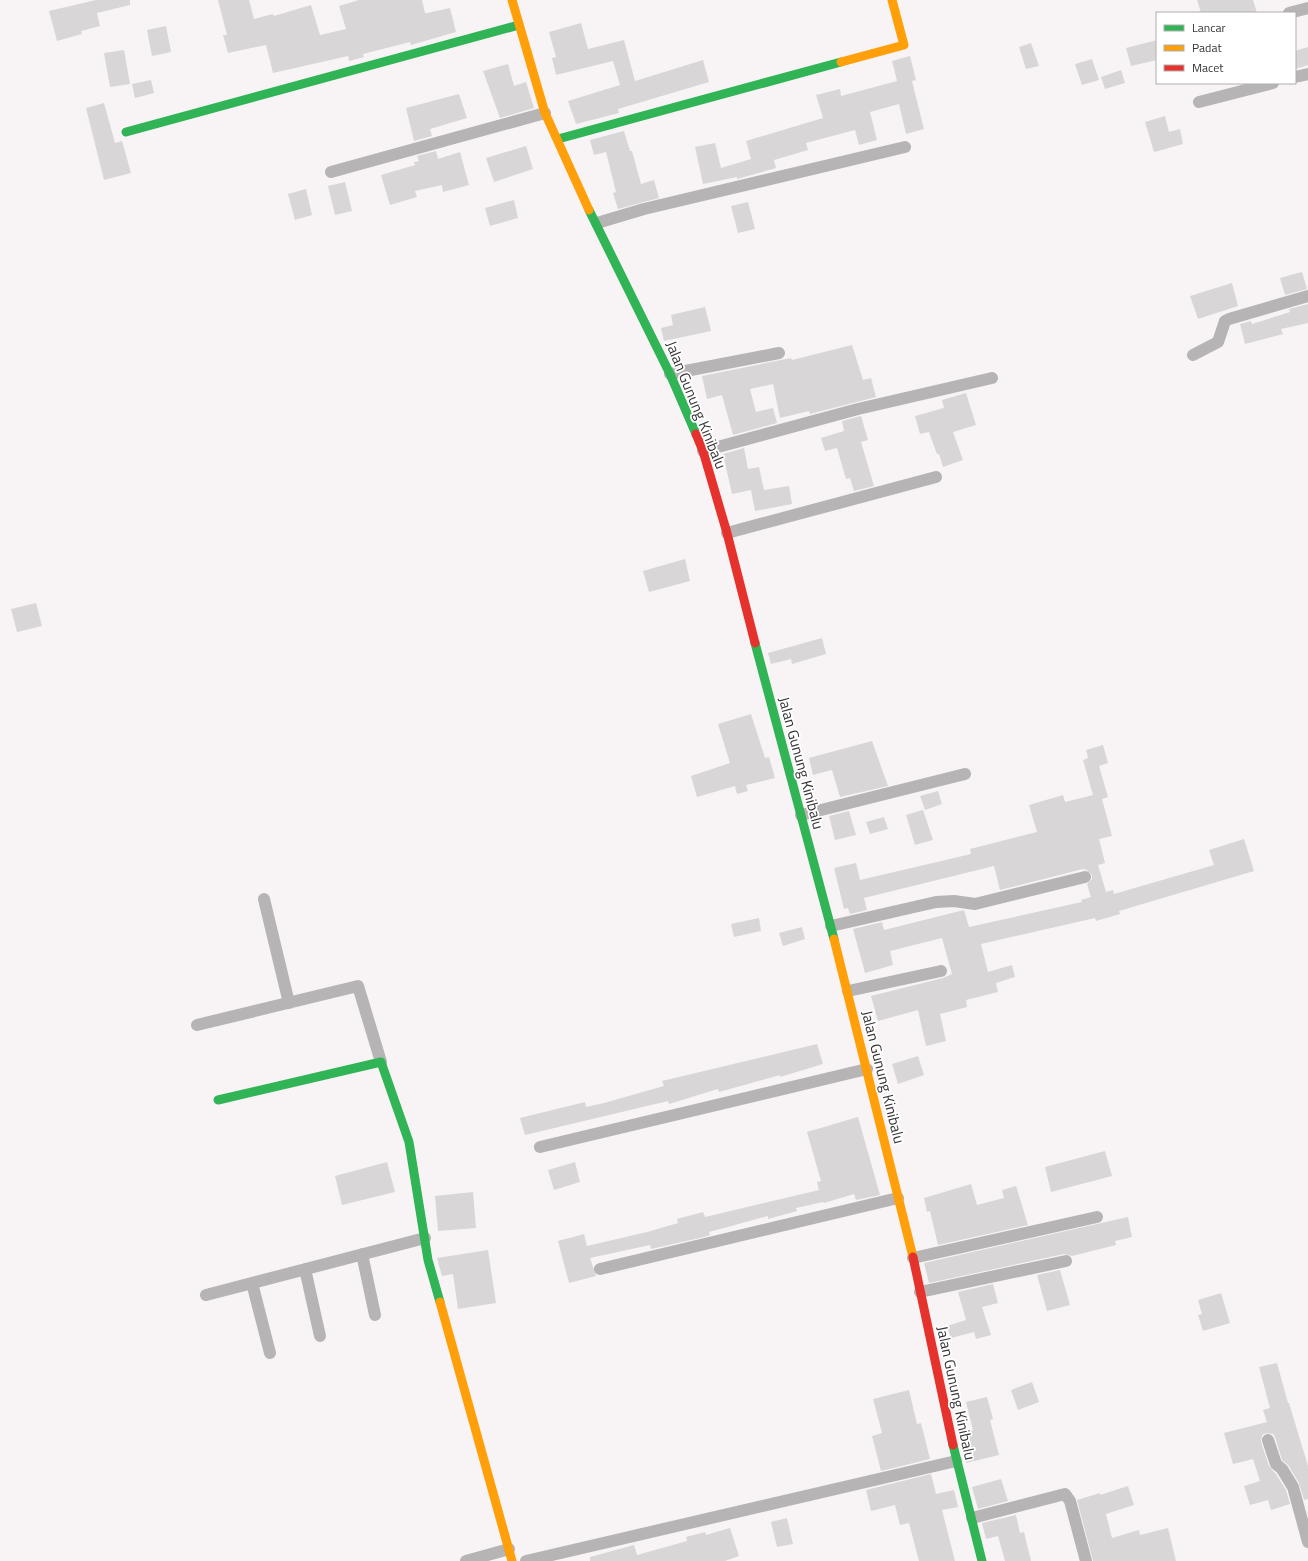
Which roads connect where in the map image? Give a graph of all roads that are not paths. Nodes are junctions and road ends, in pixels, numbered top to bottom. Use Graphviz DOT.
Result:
graph roads {
  1 [pos="512,0"];
  2 [pos="892,0"];
  3 [pos="1308,8"];
  4 [pos="1293,12"];
  5 [pos="519,25"];
  6 [pos="1308,74"];
  7 [pos="1296,77"];
  8 [pos="1269,84"];
  9 [pos="1200,102"];
  10 [pos="545,113"];
  11 [pos="126,132"];
  12 [pos="558,139"];
  13 [pos="906,146"];
  14 [pos="331,172"];
  15 [pos="597,223"];
  16 [pos="1308,296"];
  17 [pos="779,352"];
  18 [pos="1193,354"];
  19 [pos="670,374"];
  20 [pos="992,378"];
  21 [pos="703,451"];
  22 [pos="936,477"];
  23 [pos="727,532"];
  24 [pos="965,774"];
  25 [pos="800,815"];
  26 [pos="1085,877"];
  27 [pos="264,899"];
  28 [pos="831,926"];
  29 [pos="941,972"];
  30 [pos="848,991"];
  31 [pos="289,1003"];
  32 [pos="198,1025"];
  33 [pos="381,1062"];
  34 [pos="867,1069"];
  35 [pos="218,1100"];
  36 [pos="540,1148"];
  37 [pos="898,1198"];
  38 [pos="1097,1217"];
  39 [pos="425,1238"];
  40 [pos="362,1254"];
  41 [pos="913,1258"];
  42 [pos="1066,1261"];
  43 [pos="305,1269"];
  44 [pos="600,1270"];
  45 [pos="252,1283"];
  46 [pos="920,1292"];
  47 [pos="206,1295"];
  48 [pos="375,1315"];
  49 [pos="320,1336"];
  50 [pos="270,1353"];
  51 [pos="1268,1440"];
  52 [pos="956,1461"];
  53 [pos="972,1518"];
  54 [pos="1308,1542"];
  55 [pos="511,1555"];
  56 [pos="466,1561"];
  57 [pos="526,1561"];
  58 [pos="982,1561"];
  59 [pos="1086,1561"];
  1 -- 5 [label="street, Jalan Gunung Kinibalu"];
  2 -- 12 [label="street"];
  3 -- 4 [label="street"];
  5 -- 10 [label="street, Jalan Gunung Kinibalu"];
  5 -- 11 [label="street"];
  6 -- 7 [label="street"];
  8 -- 9 [label="street"];
  10 -- 12 [label="street, Jalan Gunung Kinibalu"];
  10 -- 14 [label="street"];
  12 -- 15 [label="street, Jalan Gunung Kinibalu"];
  13 -- 15 [label="street"];
  15 -- 19 [label="street, Jalan Gunung Kinibalu"];
  16 -- 18 [label="street"];
  17 -- 19 [label="street"];
  19 -- 21 [label="street, Jalan Gunung Kinibalu"];
  20 -- 21 [label="street"];
  21 -- 23 [label="street, Jalan Gunung Kinibalu"];
  22 -- 23 [label="street"];
  23 -- 25 [label="street, Jalan Gunung Kinibalu"];
  24 -- 25 [label="street"];
  25 -- 28 [label="street, Jalan Gunung Kinibalu"];
  26 -- 28 [label="street"];
  27 -- 31 [label="street"];
  28 -- 30 [label="street, Jalan Gunung Kinibalu"];
  29 -- 30 [label="street"];
  30 -- 34 [label="street, Jalan Gunung Kinibalu"];
  31 -- 32 [label="street"];
  31 -- 33 [label="street"];
  33 -- 35 [label="street"];
  33 -- 39 [label="street"];
  34 -- 36 [label="street"];
  34 -- 37 [label="street, Jalan Gunung Kinibalu"];
  37 -- 41 [label="street, Jalan Gunung Kinibalu"];
  37 -- 44 [label="street"];
  38 -- 41 [label="street"];
  39 -- 40 [label="street"];
  39 -- 55 [label="street"];
  40 -- 43 [label="street"];
  40 -- 48 [label="street"];
  41 -- 46 [label="street, Jalan Gunung Kinibalu"];
  42 -- 46 [label="street"];
  43 -- 45 [label="street"];
  43 -- 49 [label="street"];
  45 -- 47 [label="street"];
  45 -- 50 [label="street"];
  46 -- 52 [label="street, Jalan Gunung Kinibalu"];
  51 -- 54 [label="street"];
  52 -- 53 [label="street, Jalan Gunung Kinibalu"];
  52 -- 57 [label="street"];
  53 -- 58 [label="street, Jalan Gunung Kinibalu"];
  53 -- 59 [label="street"];
  55 -- 56 [label="street"];
}
